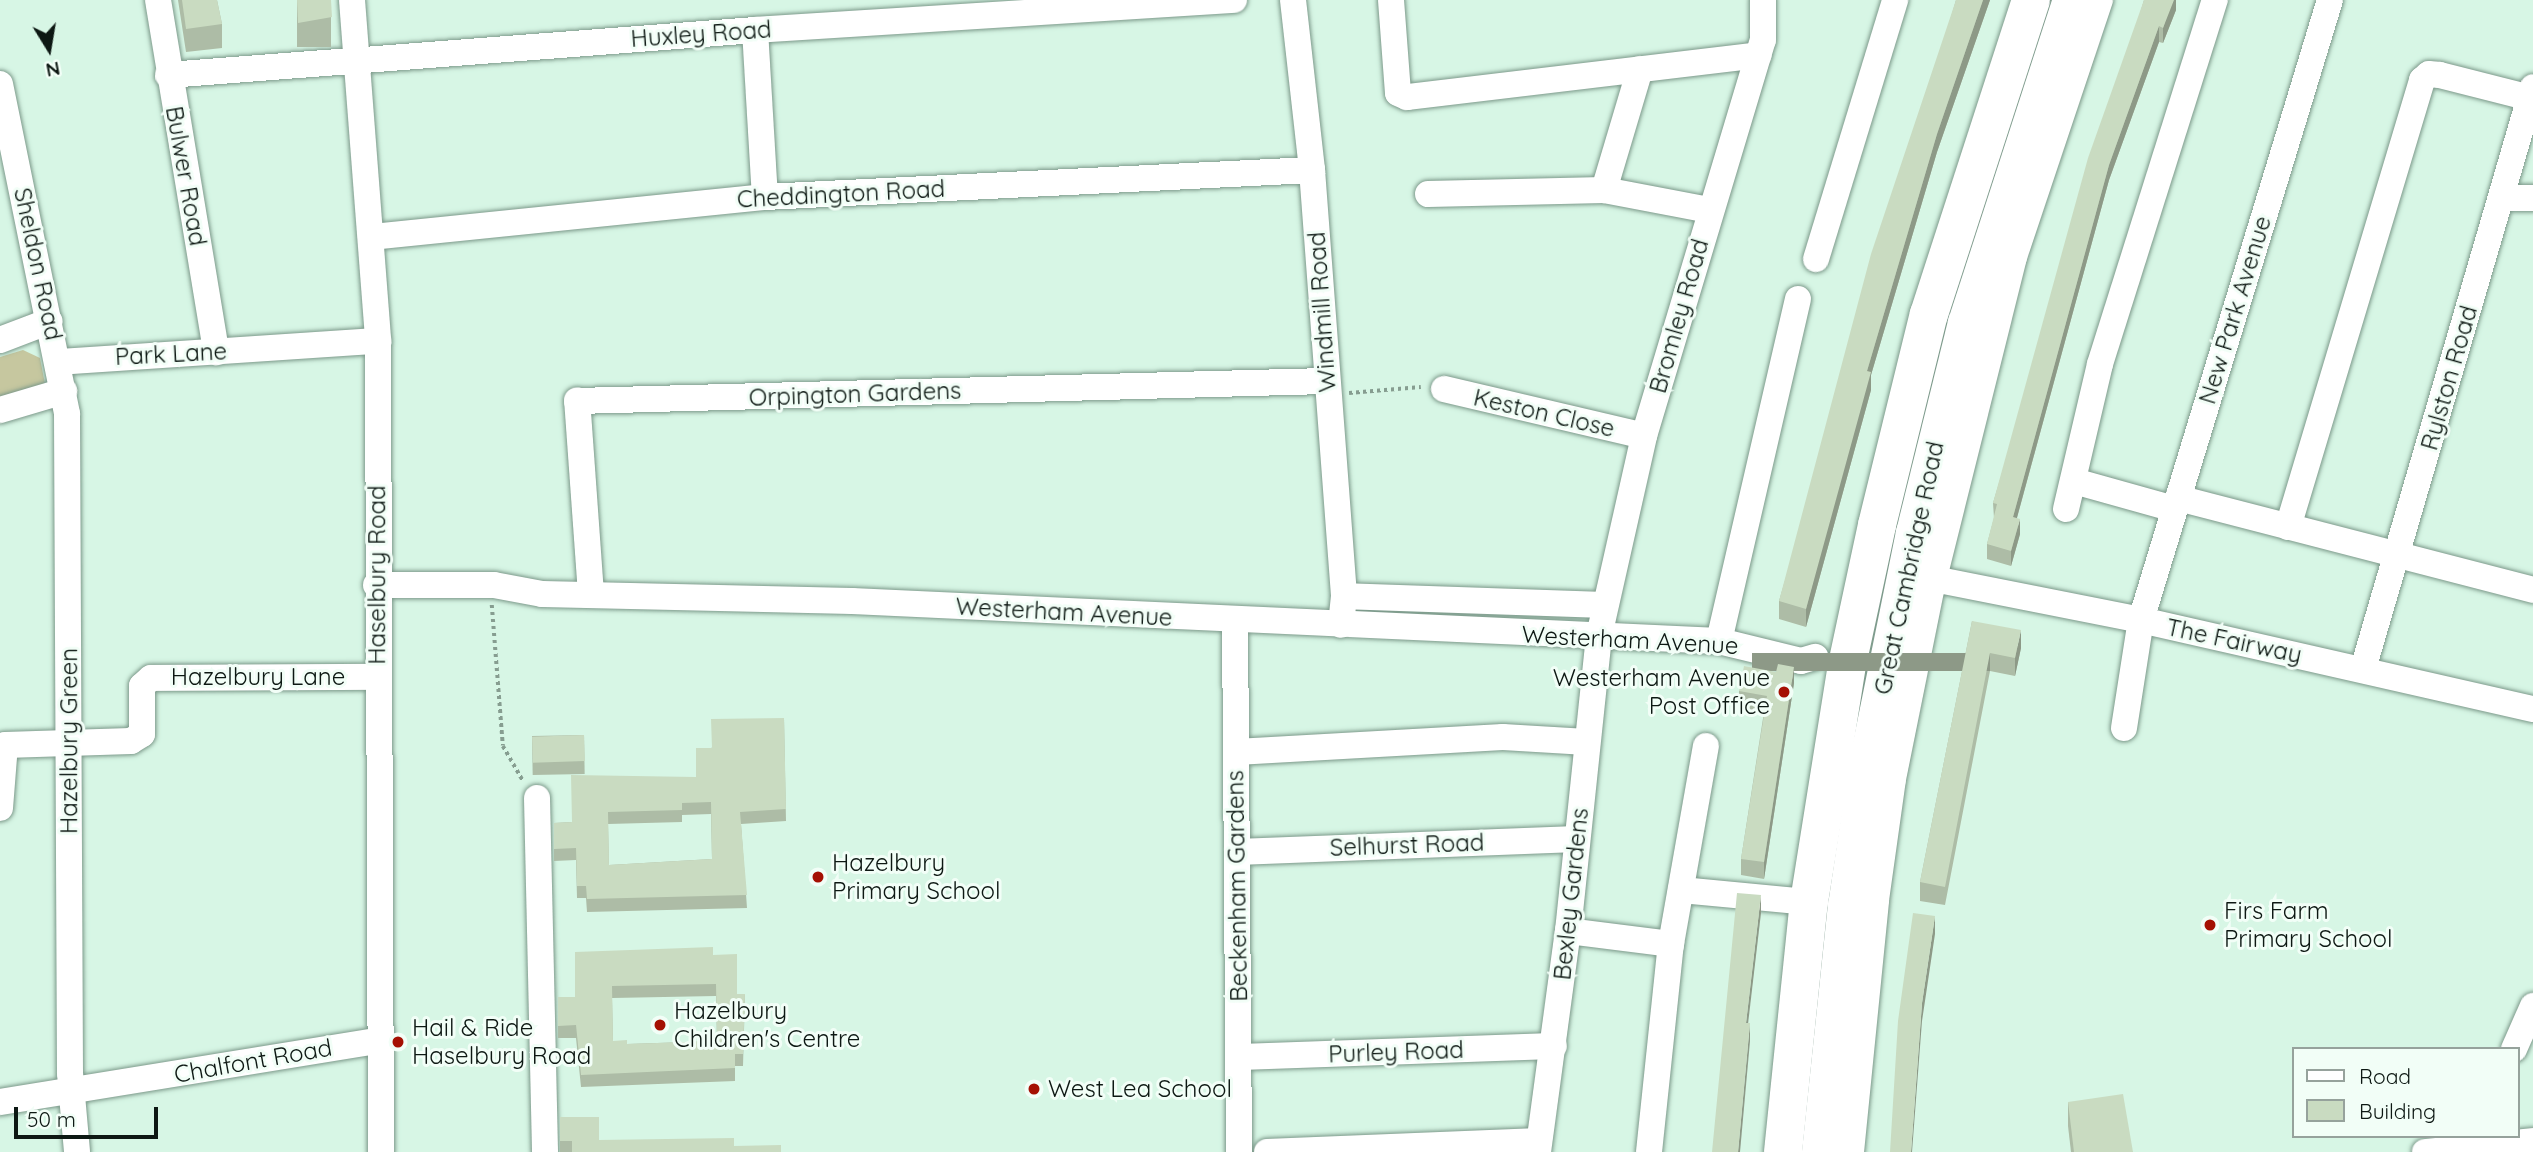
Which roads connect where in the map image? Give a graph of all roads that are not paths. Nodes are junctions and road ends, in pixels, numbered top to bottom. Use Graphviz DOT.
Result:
graph roads {
  1 [pos="158,0"];
  2 [pos="352,0"];
  3 [pos="1234,0"];
  4 [pos="1293,0"];
  5 [pos="1391,0"];
  6 [pos="1763,0"];
  7 [pos="1895,0"];
  8 [pos="2031,0"];
  9 [pos="2072,0"];
  10 [pos="2100,0"];
  11 [pos="2215,0"];
  12 [pos="2330,0"];
  13 [pos="755,30"];
  14 [pos="1758,55"];
  15 [pos="356,59"];
  16 [pos="1640,69"];
  17 [pos="168,75"];
  18 [pos="0,84"];
  19 [pos="2532,93"];
  20 [pos="1312,170"];
  21 [pos="1604,190"];
  22 [pos="1428,194"];
  23 [pos="765,197"];
  24 [pos="2501,198"];
  25 [pos="2533,198"];
  26 [pos="1709,210"];
  27 [pos="371,237"];
  28 [pos="1815,259"];
  29 [pos="1798,299"];
  30 [pos="50,321"];
  31 [pos="0,340"];
  32 [pos="378,341"];
  33 [pos="216,352"];
  34 [pos="58,362"];
  35 [pos="1327,388"];
  36 [pos="1444,389"];
  37 [pos="64,391"];
  38 [pos="0,410"];
  39 [pos="1644,436"];
  40 [pos="2074,481"];
  41 [pos="2176,504"];
  42 [pos="2066,509"];
  43 [pos="2288,527"];
  44 [pos="2396,557"];
  45 [pos="1934,579"];
  46 [pos="376,585"];
  47 [pos="2533,590"];
  48 [pos="591,593"];
  49 [pos="1344,596"];
  50 [pos="1471,601"];
  51 [pos="1605,605"];
  52 [pos="1235,619"];
  53 [pos="2141,620"];
  54 [pos="1341,625"];
  55 [pos="1468,632"];
  56 [pos="1598,636"];
  57 [pos="1718,641"];
  58 [pos="1831,661"];
  59 [pos="2363,669"];
  60 [pos="376,677"];
  61 [pos="2533,709"];
  62 [pos="2124,728"];
  63 [pos="68,742"];
  64 [pos="1587,742"];
  65 [pos="1706,746"];
  66 [pos="1236,751"];
  67 [pos="537,798"];
  68 [pos="0,808"];
  69 [pos="1577,839"];
  70 [pos="1237,852"];
  71 [pos="1681,890"];
  72 [pos="1809,902"];
  73 [pos="1568,931"];
  74 [pos="1671,944"];
  75 [pos="2533,1006"];
  76 [pos="381,1040"];
  77 [pos="1554,1046"];
  78 [pos="2515,1047"];
  79 [pos="1239,1058"];
  80 [pos="72,1091"];
  81 [pos="0,1102"];
  82 [pos="2518,1140"];
  83 [pos="1539,1146"];
  84 [pos="77,1152"];
  85 [pos="381,1152"];
  86 [pos="545,1152"];
  87 [pos="1239,1152"];
  88 [pos="1267,1152"];
  89 [pos="1649,1152"];
  90 [pos="1783,1152"];
  91 [pos="1821,1152"];
  92 [pos="1851,1152"];
  93 [pos="2425,1152"];
  1 -- 17 [label="street, Bulwer Road"];
  2 -- 15 [label="street, Haselbury Road"];
  3 -- 13 [label="street, Huxley Road"];
  4 -- 20 [label="street, Windmill Road"];
  5 -- 16 [label="street"];
  6 -- 14 [label="street, Bromley Road"];
  7 -- 28 [label="street"];
  8 -- 58 [label="highway, Great Cambridge Road"];
  9 -- 91 [label="highway, Great Cambridge Road"];
  10 -- 45 [label="street"];
  11 -- 40 [label="street"];
  12 -- 41 [label="street, New Park Avenue"];
  13 -- 15 [label="street, Huxley Road"];
  13 -- 23 [label="street"];
  14 -- 16 [label="street"];
  14 -- 26 [label="street, Bromley Road"];
  15 -- 17 [label="street, Huxley Road"];
  15 -- 27 [label="street, Haselbury Road"];
  16 -- 21 [label="street"];
  17 -- 33 [label="street, Bulwer Road"];
  18 -- 30 [label="street, Sheldon Road"];
  19 -- 24 [label="street, Rylston Road"];
  19 -- 43 [label="street"];
  20 -- 23 [label="street, Cheddington Road"];
  20 -- 35 [label="street, Windmill Road"];
  21 -- 22 [label="street"];
  21 -- 26 [label="street"];
  23 -- 27 [label="street, Cheddington Road"];
  24 -- 25 [label="street"];
  24 -- 44 [label="street, Rylston Road"];
  26 -- 39 [label="street, Bromley Road"];
  27 -- 32 [label="street, Haselbury Road"];
  29 -- 57 [label="street"];
  30 -- 31 [label="street"];
  30 -- 34 [label="street, Sheldon Road"];
  32 -- 33 [label="street, Park Lane"];
  32 -- 46 [label="street, Haselbury Road"];
  33 -- 34 [label="street, Park Lane"];
  34 -- 37 [label="street"];
  35 -- 48 [label="street, Orpington Gardens"];
  35 -- 49 [label="street, Windmill Road"];
  36 -- 39 [label="street, Keston Close"];
  37 -- 38 [label="street"];
  37 -- 63 [label="street, Hazelbury Green"];
  39 -- 51 [label="street, Bromley Road"];
  40 -- 41 [label="street"];
  40 -- 42 [label="street"];
  41 -- 43 [label="street"];
  41 -- 53 [label="street, New Park Avenue"];
  43 -- 44 [label="street"];
  44 -- 47 [label="street"];
  44 -- 59 [label="street, Rylston Road"];
  45 -- 53 [label="street, The Fairway"];
  45 -- 92 [label="street"];
  46 -- 48 [label="street, Westerham Avenue"];
  46 -- 60 [label="street, Haselbury Road"];
  48 -- 52 [label="street, Westerham Avenue"];
  49 -- 50 [label="street, Westerham Avenue"];
  49 -- 54 [label="street, Windmill Road"];
  50 -- 51 [label="street, Westerham Avenue"];
  50 -- 55 [label="street"];
  51 -- 56 [label="street, Bromley Road"];
  52 -- 54 [label="street, Westerham Avenue"];
  52 -- 66 [label="street, Beckenham Gardens"];
  53 -- 59 [label="street, The Fairway"];
  53 -- 62 [label="street, New Park Avenue"];
  54 -- 55 [label="street, Westerham Avenue"];
  55 -- 56 [label="street, Westerham Avenue"];
  56 -- 57 [label="street, Westerham Avenue"];
  56 -- 64 [label="street, Bexley Gardens"];
  57 -- 58 [label="street, Westerham Avenue"];
  58 -- 72 [label="highway, Great Cambridge Road"];
  59 -- 61 [label="street, The Fairway"];
  60 -- 63 [label="street, Hazelbury Lane"];
  60 -- 76 [label="street, Haselbury Road"];
  63 -- 68 [label="street"];
  63 -- 80 [label="street, Hazelbury Green"];
  64 -- 66 [label="street"];
  64 -- 69 [label="street, Bexley Gardens"];
  65 -- 71 [label="street"];
  66 -- 70 [label="street, Beckenham Gardens"];
  67 -- 86 [label="street"];
  69 -- 70 [label="street, Selhurst Road"];
  69 -- 73 [label="street, Bexley Gardens"];
  70 -- 79 [label="street, Beckenham Gardens"];
  71 -- 72 [label="street"];
  71 -- 74 [label="street"];
  72 -- 90 [label="highway, Great Cambridge Road"];
  73 -- 74 [label="street"];
  73 -- 77 [label="street, Bexley Gardens"];
  74 -- 89 [label="street"];
  75 -- 78 [label="street"];
  76 -- 80 [label="street, Chalfont Road"];
  76 -- 85 [label="street, Haselbury Road"];
  77 -- 79 [label="street, Purley Road"];
  77 -- 83 [label="street, Bexley Gardens"];
  79 -- 87 [label="street, Beckenham Gardens"];
  80 -- 81 [label="street, Chalfont Road"];
  80 -- 84 [label="street, Hazelbury Green"];
  82 -- 93 [label="street"];
  83 -- 88 [label="street"];
}
